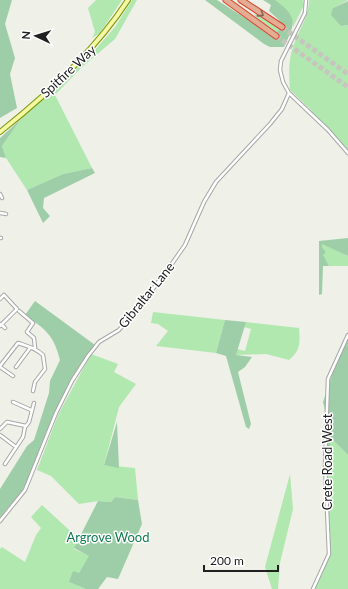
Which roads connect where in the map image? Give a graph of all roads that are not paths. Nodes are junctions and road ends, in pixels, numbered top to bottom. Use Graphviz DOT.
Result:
graph roads {
  1 [pos="127,0"];
  2 [pos="223,0"];
  3 [pos="226,0"];
  4 [pos="241,0"];
  5 [pos="306,0"];
  6 [pos="244,13"];
  7 [pos="282,27"];
  8 [pos="276,36"];
  9 [pos="289,93"];
  10 [pos="0,132"];
  11 [pos="348,153"];
  12 [pos="0,194"];
  13 [pos="2,198"];
  14 [pos="0,213"];
  15 [pos="6,214"];
  16 [pos="0,299"];
  17 [pos="19,312"];
  18 [pos="1,325"];
  19 [pos="5,328"];
  20 [pos="348,335"];
  21 [pos="30,348"];
  22 [pos="36,348"];
  23 [pos="0,366"];
  24 [pos="16,367"];
  25 [pos="13,376"];
  26 [pos="33,391"];
  27 [pos="13,402"];
  28 [pos="34,403"];
  29 [pos="31,410"];
  30 [pos="25,426"];
  31 [pos="0,429"];
  32 [pos="0,435"];
  33 [pos="16,447"];
  34 [pos="5,464"];
  35 [pos="0,521"];
  36 [pos="313,589"];
  1 -- 10 [label="main road, Spitfire Way"];
  2 -- 6 [label="highway"];
  3 -- 6 [label="highway"];
  4 -- 7 [label="highway, one-way"];
  5 -- 9 [label="street"];
  6 -- 8 [label="highway"];
  9 -- 11 [label="street"];
  9 -- 35 [label="street, Gibraltar Lane"];
  12 -- 13 [label="street"];
  14 -- 15 [label="street"];
  16 -- 18 [label="street"];
  17 -- 22 [label="street"];
  18 -- 19 [label="street"];
  20 -- 36 [label="street, Crete Road West"];
  21 -- 22 [label="street"];
  21 -- 23 [label="street"];
  21 -- 24 [label="street"];
  22 -- 26 [label="street"];
  23 -- 25 [label="street"];
  27 -- 29 [label="street"];
  28 -- 29 [label="street"];
  29 -- 30 [label="street"];
  30 -- 31 [label="street"];
  30 -- 33 [label="street"];
  32 -- 33 [label="street"];
  33 -- 34 [label="street"];
}
